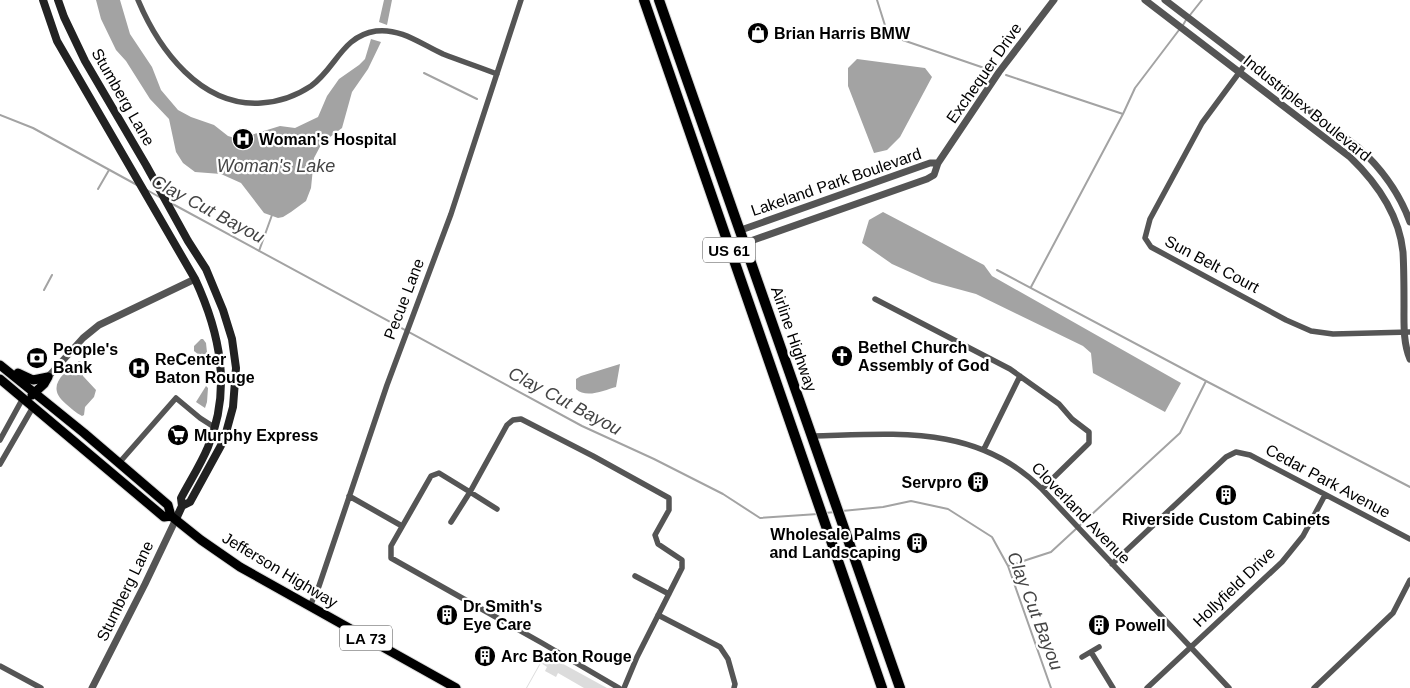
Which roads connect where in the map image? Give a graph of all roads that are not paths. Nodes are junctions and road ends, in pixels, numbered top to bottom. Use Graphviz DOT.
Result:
graph roads {
  1 [pos="43,0"];
  2 [pos="58,0"];
  3 [pos="138,0"];
  4 [pos="521,0"];
  5 [pos="644,0"];
  6 [pos="659,0"];
  7 [pos="1054,0"];
  8 [pos="1145,0"];
  9 [pos="1165,0"];
  10 [pos="1247,62"];
  11 [pos="1239,71"];
  12 [pos="497,74"];
  13 [pos="938,163"];
  14 [pos="716,164"];
  15 [pos="701,168"];
  16 [pos="913,170"];
  17 [pos="918,182"];
  18 [pos="850,193"];
  19 [pos="854,205"];
  20 [pos="804,208"];
  21 [pos="776,218"];
  22 [pos="1409,220"];
  23 [pos="808,221"];
  24 [pos="1396,222"];
  25 [pos="741,230"];
  26 [pos="780,231"];
  27 [pos="724,235"];
  28 [pos="745,243"];
  29 [pos="729,247"];
  30 [pos="195,279"];
  31 [pos="200,289"];
  32 [pos="875,299"];
  33 [pos="221,305"];
  34 [pos="1407,332"];
  35 [pos="219,348"];
  36 [pos="0,359"];
  37 [pos="1410,359"];
  38 [pos="0,365"];
  39 [pos="236,368"];
  40 [pos="0,372"];
  41 [pos="1020,376"];
  42 [pos="48,377"];
  43 [pos="0,379"];
  44 [pos="36,393"];
  45 [pos="23,398"];
  46 [pos="33,407"];
  47 [pos="214,427"];
  48 [pos="84,433"];
  49 [pos="813,436"];
  50 [pos="0,440"];
  51 [pos="796,442"];
  52 [pos="984,449"];
  53 [pos="119,463"];
  54 [pos="0,464"];
  55 [pos="1042,489"];
  56 [pos="470,492"];
  57 [pos="1325,495"];
  58 [pos="349,496"];
  59 [pos="182,506"];
  60 [pos="497,509"];
  61 [pos="174,517"];
  62 [pos="450,522"];
  63 [pos="402,526"];
  64 [pos="1410,539"];
  65 [pos="1112,564"];
  66 [pos="635,576"];
  67 [pos="1410,580"];
  68 [pos="669,594"];
  69 [pos="310,606"];
  70 [pos="658,615"];
  71 [pos="881,633"];
  72 [pos="865,638"];
  73 [pos="1099,647"];
  74 [pos="1191,647"];
  75 [pos="1090,652"];
  76 [pos="1082,657"];
  77 [pos="0,666"];
  78 [pos="41,688"];
  79 [pos="92,688"];
  80 [pos="456,688"];
  81 [pos="619,688"];
  82 [pos="624,688"];
  83 [pos="734,688"];
  84 [pos="882,688"];
  85 [pos="900,688"];
  86 [pos="1113,688"];
  87 [pos="1147,688"];
  88 [pos="1229,688"];
  89 [pos="1314,688"];
  1 -- 30 [label="main road, Stumberg Lane"];
  2 -- 33 [label="main road, Stumberg Lane"];
  3 -- 12 [label="street"];
  4 -- 12 [label="street, Pecue Lane"];
  5 -- 15 [label="highway, Airline Highway / US 61"];
  6 -- 14 [label="highway, Airline Highway / US 61"];
  7 -- 13 [label="street, Exchequer Drive"];
  8 -- 11 [label="street, Industriplex Boulevard"];
  9 -- 10 [label="street, Industriplex Boulevard"];
  10 -- 11 [label="street, Sun Belt Court"];
  10 -- 22 [label="street, Industriplex Boulevard"];
  11 -- 24 [label="street, Industriplex Boulevard"];
  11 -- 34 [label="street, Sun Belt Court"];
  12 -- 58 [label="street, Pecue Lane"];
  13 -- 16 [label="street, Lakeland Park Boulevard"];
  13 -- 17 [label="street, Lakeland Park Boulevard"];
  14 -- 15 [label="highway"];
  14 -- 25 [label="highway, Airline Highway / US 61"];
  15 -- 27 [label="highway, Airline Highway / US 61"];
  16 -- 17 [label="street"];
  16 -- 18 [label="street, Lakeland Park Boulevard"];
  17 -- 19 [label="street, Lakeland Park Boulevard"];
  18 -- 19 [label="street"];
  18 -- 20 [label="street, Lakeland Park Boulevard"];
  19 -- 23 [label="street, Lakeland Park Boulevard"];
  20 -- 21 [label="street, Lakeland Park Boulevard"];
  20 -- 23 [label="street"];
  21 -- 25 [label="street, Lakeland Park Boulevard"];
  21 -- 26 [label="street"];
  22 -- 24 [label="street"];
  23 -- 26 [label="street, Lakeland Park Boulevard"];
  24 -- 34 [label="street, Industriplex Boulevard"];
  25 -- 27 [label="highway"];
  25 -- 28 [label="highway, Airline Highway / US 61"];
  26 -- 28 [label="street, Lakeland Park Boulevard"];
  27 -- 29 [label="highway, Airline Highway / US 61"];
  28 -- 29 [label="highway"];
  28 -- 49 [label="highway, Airline Highway / US 61"];
  29 -- 51 [label="highway, Airline Highway / US 61"];
  30 -- 31 [label="main road, Stumberg Lane"];
  30 -- 42 [label="street"];
  31 -- 33 [label="main road"];
  31 -- 35 [label="main road, Stumberg Lane"];
  32 -- 41 [label="street"];
  33 -- 39 [label="main road, Stumberg Lane"];
  34 -- 37 [label="street, Industriplex Boulevard"];
  35 -- 39 [label="main road"];
  35 -- 47 [label="main road, Stumberg Lane"];
  36 -- 42 [label="main road"];
  38 -- 44 [label="main road, Jefferson Highway / LA 73"];
  39 -- 59 [label="main road, Stumberg Lane"];
  40 -- 44 [label="main road"];
  41 -- 52 [label="street"];
  41 -- 55 [label="street"];
  42 -- 44 [label="main road"];
  43 -- 45 [label="main road, Jefferson Highway / LA 73"];
  44 -- 48 [label="main road, Jefferson Highway / LA 73"];
  45 -- 46 [label="main road, Jefferson Highway / LA 73"];
  45 -- 48 [label="main road"];
  45 -- 50 [label="street"];
  46 -- 54 [label="street"];
  46 -- 61 [label="main road, Jefferson Highway / LA 73"];
  47 -- 53 [label="street"];
  47 -- 59 [label="main road, Stumberg Lane"];
  48 -- 53 [label="main road, Jefferson Highway / LA 73"];
  49 -- 51 [label="highway"];
  49 -- 52 [label="street, Cloverland Avenue"];
  49 -- 71 [label="highway, Airline Highway / US 61"];
  51 -- 72 [label="highway, Airline Highway / US 61"];
  52 -- 55 [label="street, Cloverland Avenue"];
  53 -- 61 [label="main road, Jefferson Highway / LA 73"];
  55 -- 65 [label="street, Cloverland Avenue"];
  56 -- 60 [label="street"];
  56 -- 62 [label="street"];
  56 -- 63 [label="street"];
  56 -- 68 [label="street"];
  57 -- 64 [label="street, Cedar Park Avenue"];
  57 -- 65 [label="street, Cedar Park Avenue"];
  57 -- 74 [label="street, Hollyfield Drive"];
  58 -- 63 [label="street"];
  58 -- 69 [label="street, Pecue Lane"];
  59 -- 61 [label="main road, Stumberg Lane"];
  61 -- 69 [label="main road, Jefferson Highway / LA 73"];
  61 -- 79 [label="street, Stumberg Lane"];
  63 -- 81 [label="street"];
  65 -- 74 [label="street, Cloverland Avenue"];
  66 -- 68 [label="street"];
  67 -- 89 [label="street"];
  68 -- 70 [label="street"];
  69 -- 80 [label="main road, Jefferson Highway / LA 73"];
  70 -- 82 [label="street"];
  70 -- 83 [label="street"];
  71 -- 72 [label="highway"];
  71 -- 85 [label="highway, Airline Highway / US 61"];
  72 -- 84 [label="highway, Airline Highway / US 61"];
  73 -- 75 [label="street"];
  74 -- 87 [label="street, Hollyfield Drive"];
  74 -- 88 [label="street, Cloverland Avenue"];
  75 -- 76 [label="street"];
  75 -- 86 [label="street"];
  77 -- 78 [label="street"];
}
